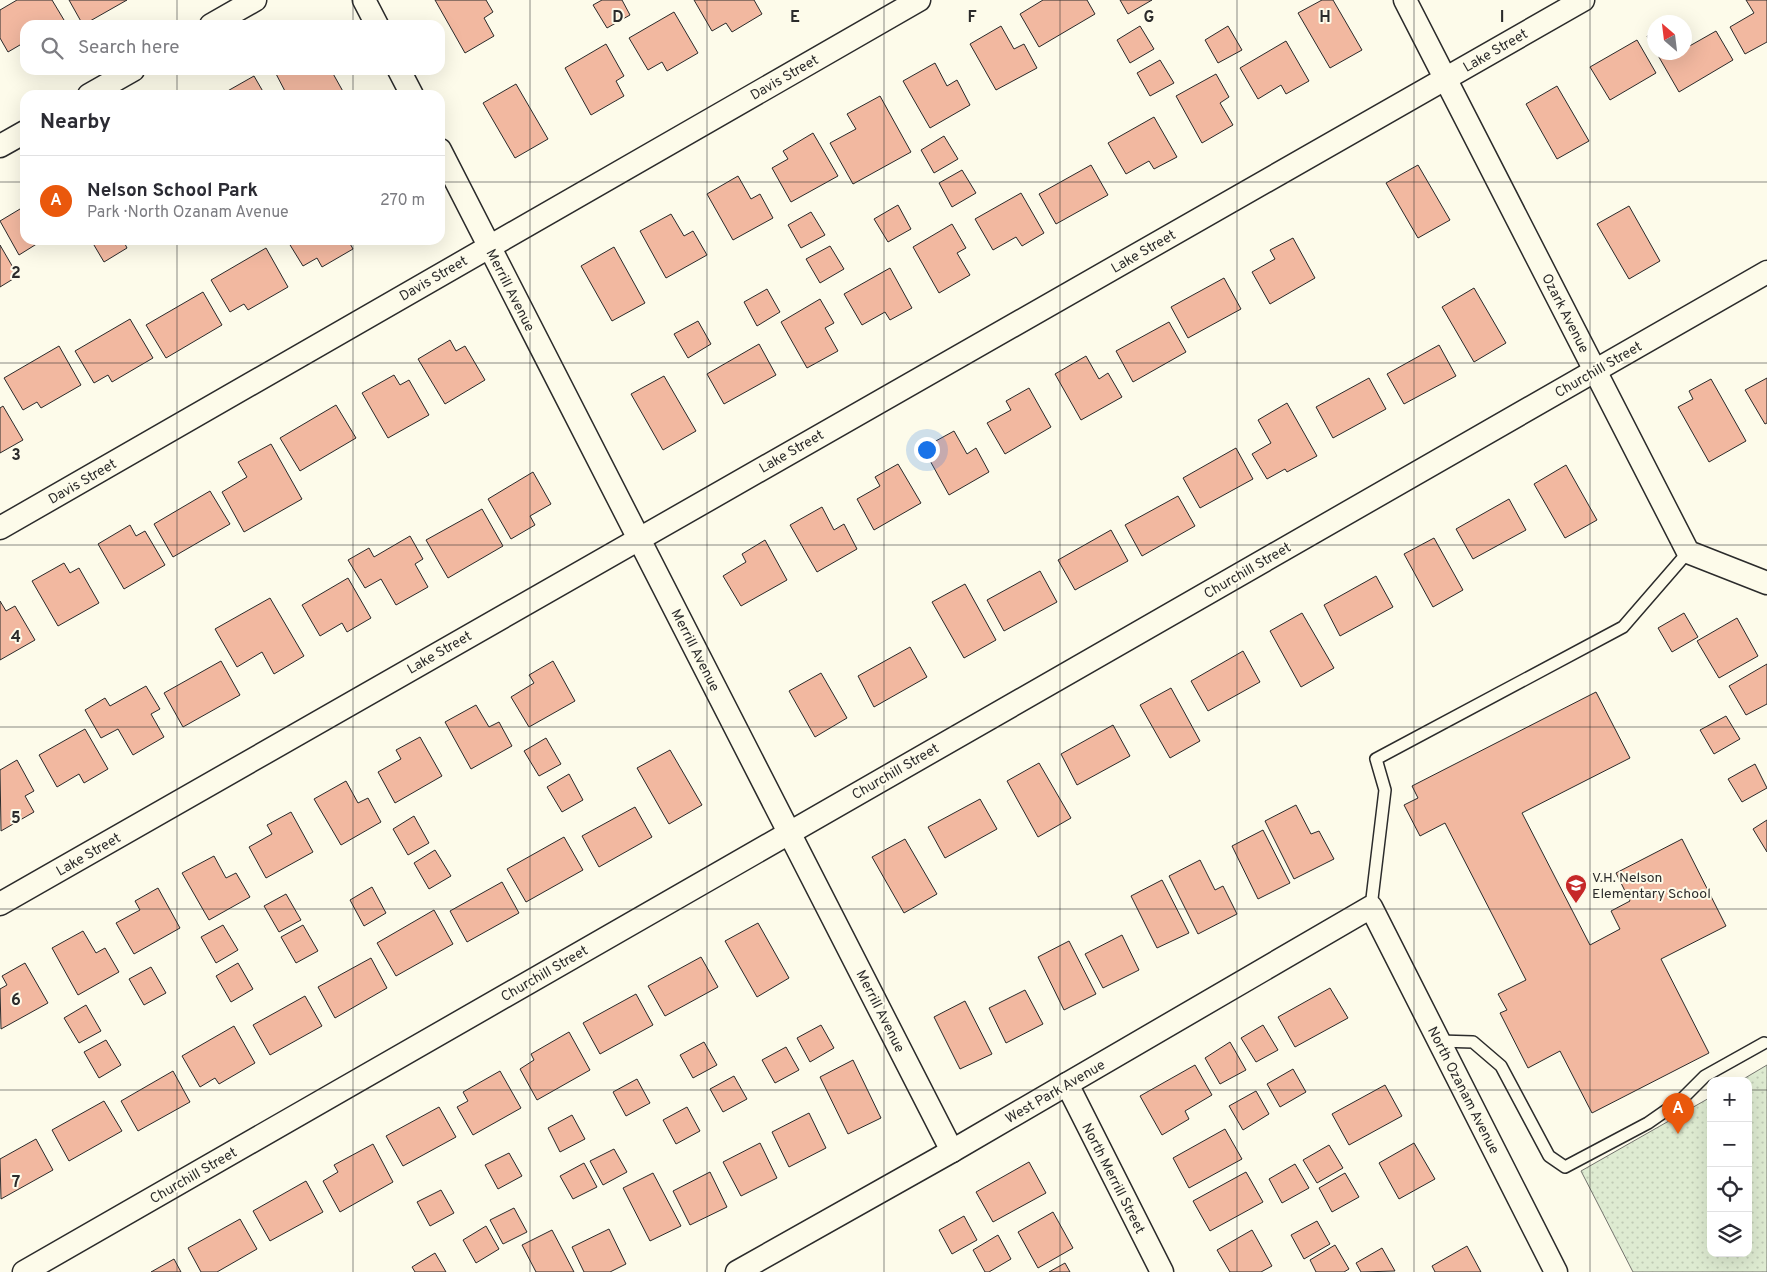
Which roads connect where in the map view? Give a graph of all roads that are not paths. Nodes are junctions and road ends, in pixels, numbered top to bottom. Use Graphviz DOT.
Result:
graph roads {
  1 [pos="255,0"];
  2 [pos="364,0"];
  3 [pos="918,0"];
  4 [pos="1405,0"];
  5 [pos="1583,0"];
  6 [pos="220,20"];
  7 [pos="374,20"];
  8 [pos="124,75"];
  9 [pos="402,75"];
  10 [pos="1444,79"];
  11 [pos="98,90"];
  12 [pos="410,90"];
  13 [pos="20,135"];
  14 [pos="0,146"];
  15 [pos="445,160"];
  16 [pos="489,246"];
  17 [pos="1767,272"];
  18 [pos="1595,370"];
  19 [pos="0,528"];
  20 [pos="638,539"];
  21 [pos="1688,552"];
  22 [pos="1767,583"];
  23 [pos="790,832"];
  24 [pos="0,904"];
  25 [pos="1371,907"];
  26 [pos="1439,1041"];
  27 [pos="1764,1043"];
  28 [pos="1067,1084"];
  29 [pos="952,1151"];
  30 [pos="747,1270"];
  31 [pos="24,1272"];
  32 [pos="1162,1272"];
  33 [pos="1556,1272"];
  1 -- 6 [label="street"];
  2 -- 7 [label="street"];
  3 -- 16 [label="street, Davis Street"];
  4 -- 10 [label="street, Ozark Avenue"];
  5 -- 10 [label="street, Lake Street"];
  8 -- 11 [label="street"];
  9 -- 12 [label="street"];
  10 -- 18 [label="street, Ozark Avenue"];
  10 -- 20 [label="street, Lake Street"];
  13 -- 14 [label="street"];
  15 -- 16 [label="street, Merrill Avenue"];
  16 -- 19 [label="street, Davis Street"];
  16 -- 20 [label="street, Merrill Avenue"];
  17 -- 18 [label="street, Churchill Street"];
  18 -- 21 [label="street, Ozark Avenue"];
  18 -- 23 [label="street, Churchill Street"];
  20 -- 23 [label="street, Merrill Avenue"];
  20 -- 24 [label="street, Lake Street"];
  21 -- 22 [label="street"];
  21 -- 25 [label="lane"];
  23 -- 29 [label="street, Merrill Avenue"];
  23 -- 31 [label="street, Churchill Street"];
  25 -- 26 [label="street, North Ozanam Avenue"];
  25 -- 28 [label="street, West Park Avenue"];
  26 -- 27 [label="lane"];
  26 -- 33 [label="street, North Ozanam Avenue"];
  28 -- 29 [label="street, West Park Avenue"];
  28 -- 32 [label="street, North Merrill Street"];
  29 -- 30 [label="street, West Park Avenue"];
}
